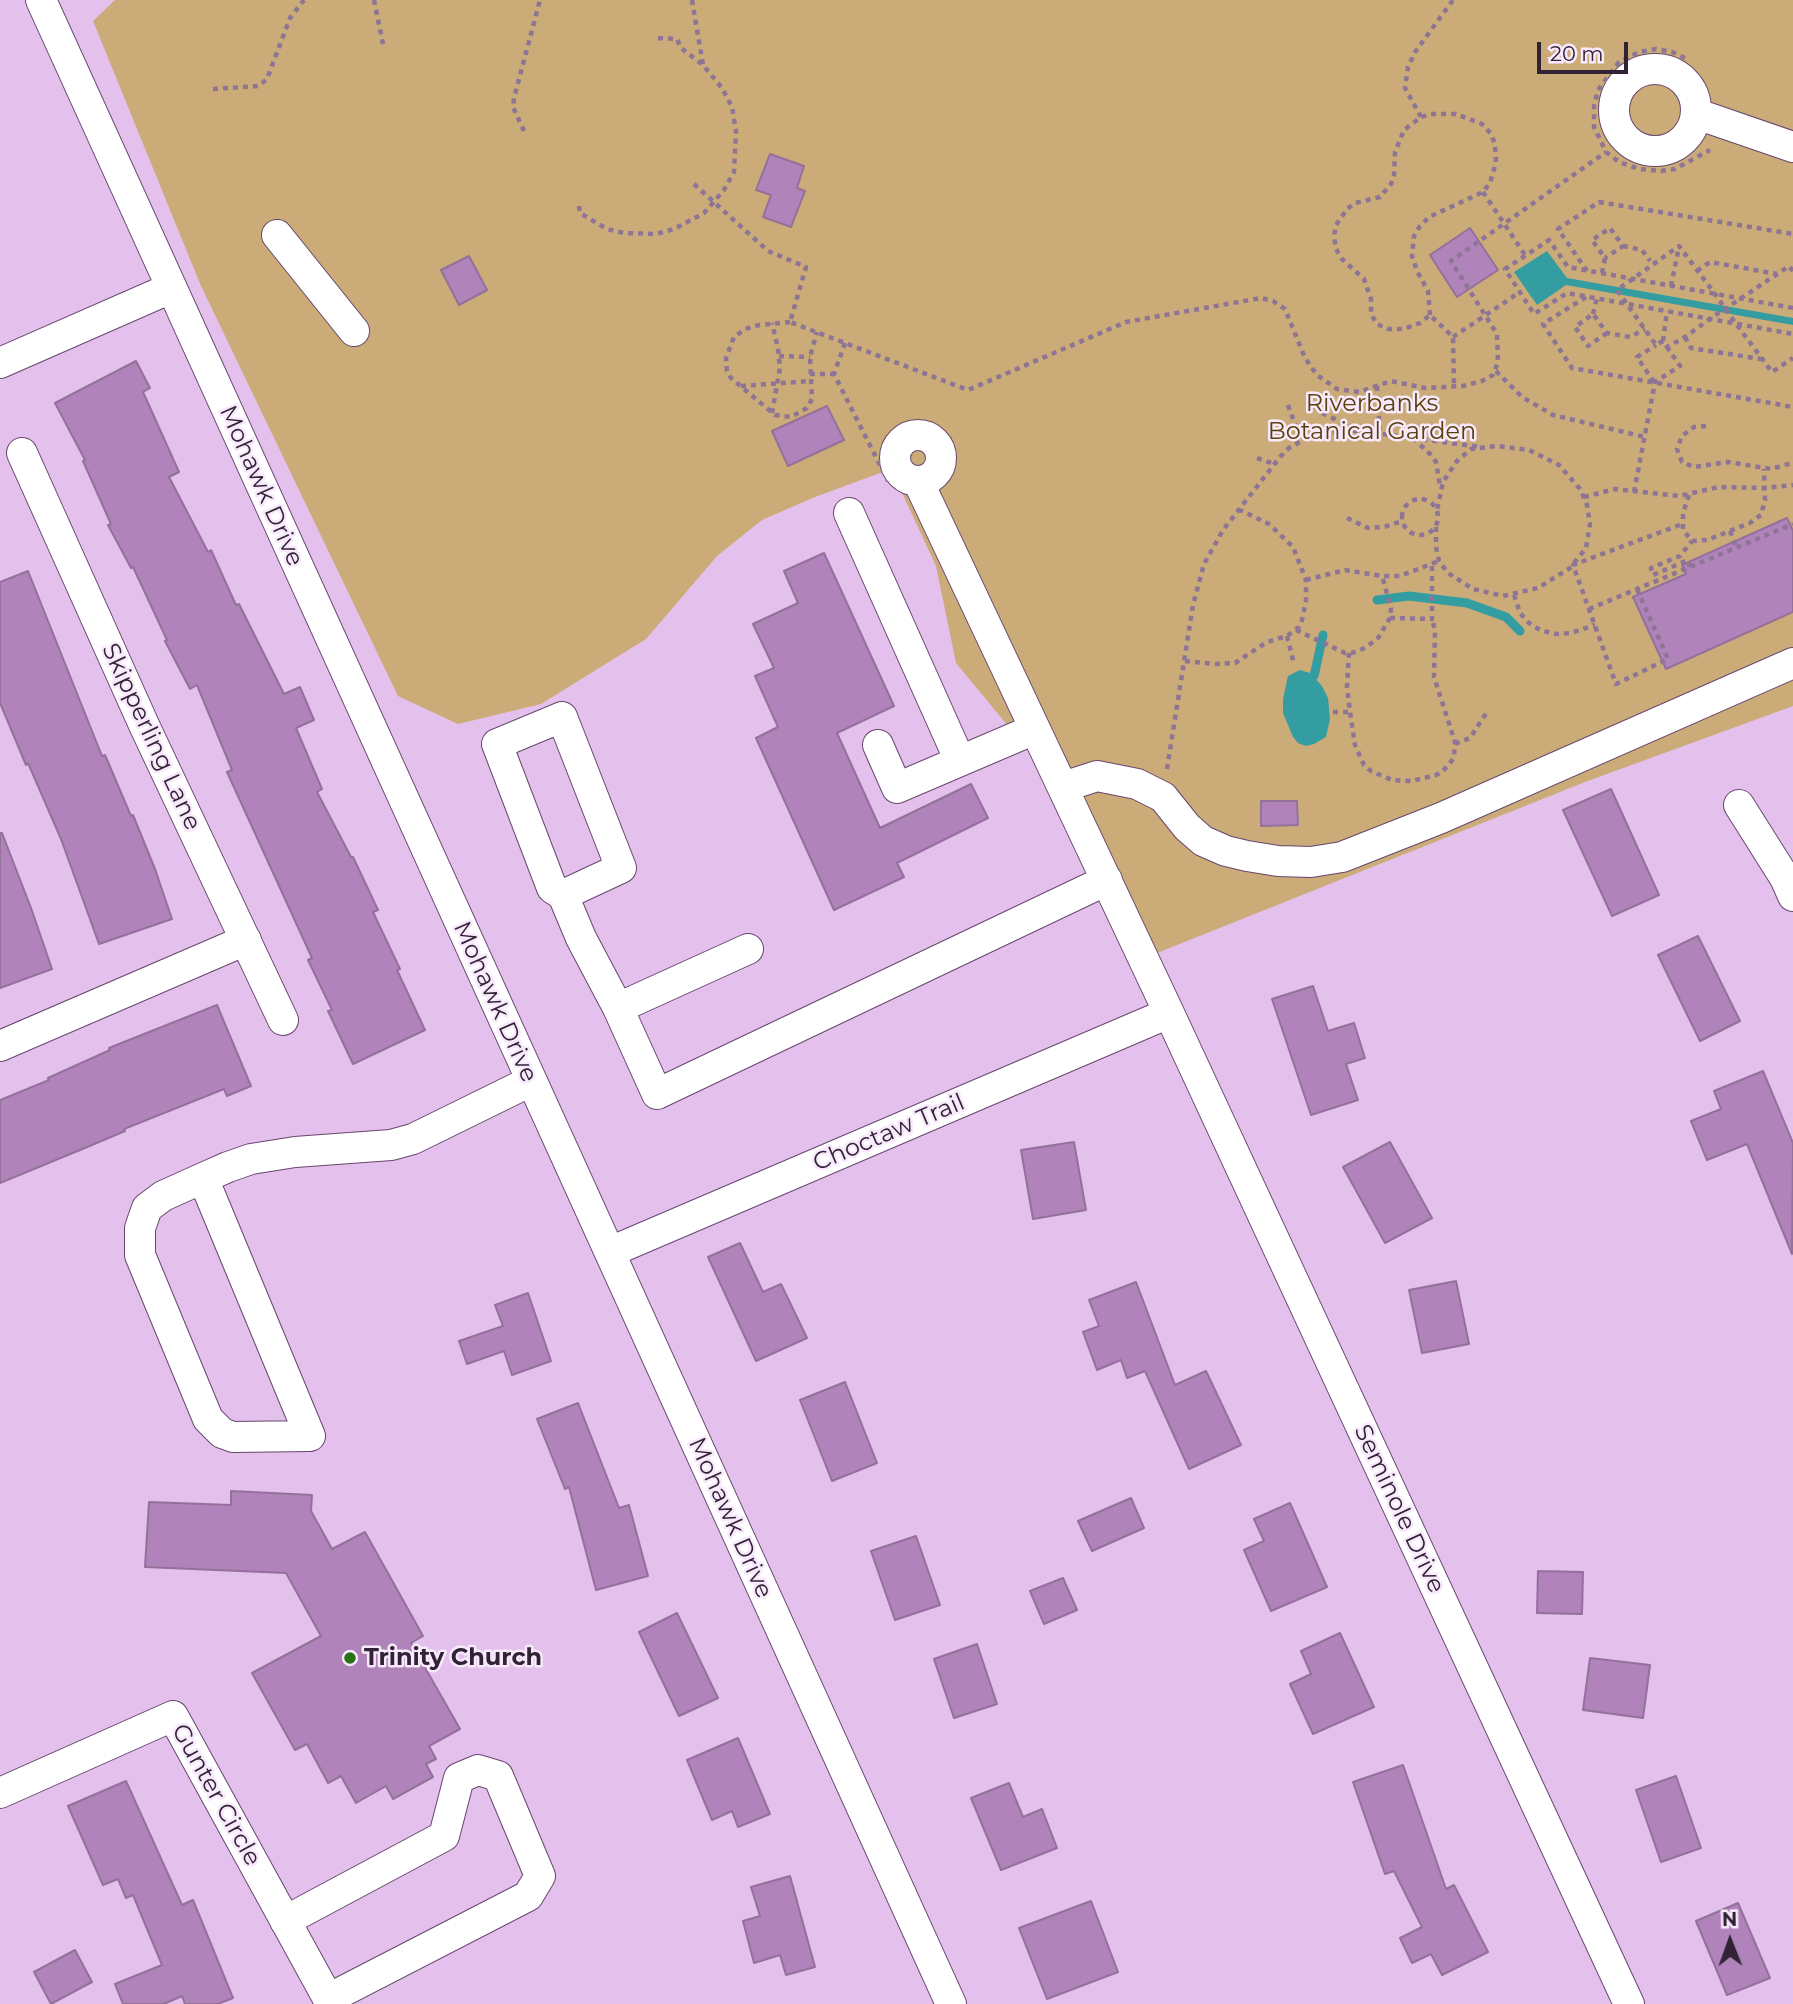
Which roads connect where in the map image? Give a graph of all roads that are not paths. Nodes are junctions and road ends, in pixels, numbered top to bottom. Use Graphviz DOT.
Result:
graph roads {
  1 [pos="41,0"];
  2 [pos="1697,114"];
  3 [pos="1793,147"];
  4 [pos="277,235"];
  5 [pos="171,288"];
  6 [pos="354,331"];
  7 [pos="0,363"];
  8 [pos="22,453"];
  9 [pos="903,482"];
  10 [pos="849,513"];
  11 [pos="1793,663"];
  12 [pos="1035,729"];
  13 [pos="878,745"];
  14 [pos="960,761"];
  15 [pos="1063,786"];
  16 [pos="1739,805"];
  17 [pos="1107,880"];
  18 [pos="557,892"];
  19 [pos="1793,896"];
  20 [pos="246,940"];
  21 [pos="748,949"];
  22 [pos="618,1008"];
  23 [pos="1169,1013"];
  24 [pos="284,1020"];
  25 [pos="0,1046"];
  26 [pos="531,1081"];
  27 [pos="203,1178"];
  28 [pos="610,1252"];
  29 [pos="0,1793"];
  30 [pos="285,1921"];
  31 [pos="330,2001"];
  32 [pos="951,2004"];
  33 [pos="1629,2004"];
  1 -- 5 [label="street, Mohawk Drive"];
  2 -- 3 [label="street"];
  4 -- 6 [label="street"];
  5 -- 7 [label="street"];
  5 -- 26 [label="street, Mohawk Drive"];
  8 -- 20 [label="street, Skipperling Lane"];
  9 -- 12 [label="street, Seminole Drive"];
  10 -- 14 [label="street"];
  11 -- 15 [label="street"];
  12 -- 14 [label="street"];
  12 -- 15 [label="street, Seminole Drive"];
  13 -- 14 [label="street"];
  15 -- 17 [label="street, Seminole Drive"];
  16 -- 19 [label="street"];
  17 -- 22 [label="street"];
  17 -- 23 [label="street, Seminole Drive"];
  18 -- 18 [label="street"];
  18 -- 22 [label="street"];
  20 -- 24 [label="street, Skipperling Lane"];
  20 -- 25 [label="street"];
  21 -- 22 [label="street"];
  23 -- 28 [label="street, Choctaw Trail"];
  23 -- 33 [label="street, Seminole Drive"];
  26 -- 27 [label="street"];
  26 -- 28 [label="street, Mohawk Drive"];
  27 -- 27 [label="street"];
  28 -- 32 [label="street, Mohawk Drive"];
  29 -- 30 [label="street, Gunter Circle"];
  30 -- 31 [label="street, Gunter Circle"];
  30 -- 31 [label="street"];
}
